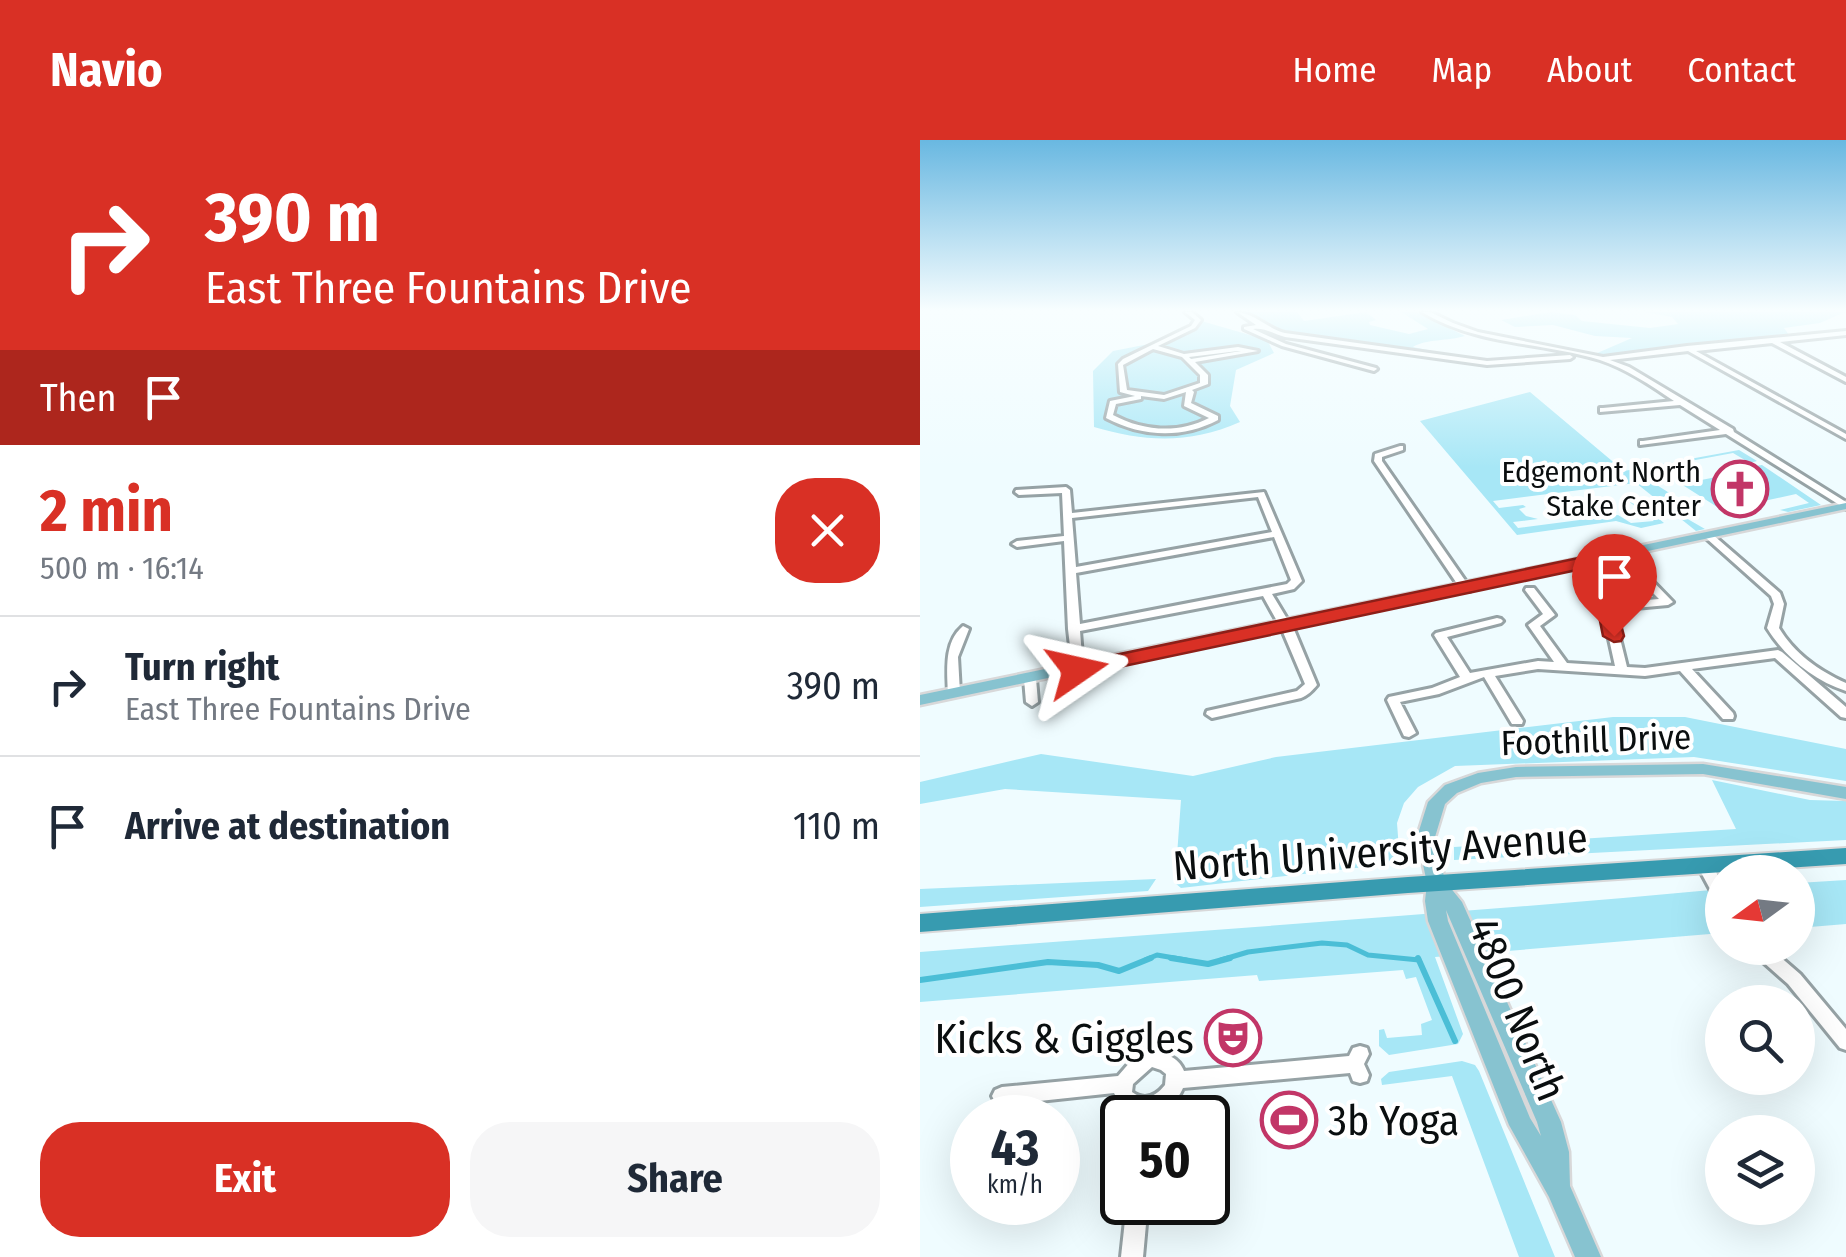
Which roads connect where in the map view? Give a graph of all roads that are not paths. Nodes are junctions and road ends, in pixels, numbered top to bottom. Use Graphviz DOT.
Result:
graph roads {
  1 [pos="1123,364"];
  2 [pos="1193,364"];
  3 [pos="1354,364"];
  4 [pos="1618,364"];
  5 [pos="1715,364"];
  6 [pos="1816,364"];
  7 [pos="1374,368"];
  8 [pos="1846,380"];
  9 [pos="1124,392"];
  10 [pos="1190,392"];
  11 [pos="1140,397"];
  12 [pos="1683,402"];
  13 [pos="1114,403"];
  14 [pos="1603,410"];
  15 [pos="1730,431"];
  16 [pos="1846,437"];
  17 [pos="1644,443"];
  18 [pos="1400,448"];
  19 [pos="1020,492"];
  20 [pos="1846,506"];
  21 [pos="1068,516"];
  22 [pos="1277,534"];
  23 [pos="1709,536"];
  24 [pos="1068,538"];
  25 [pos="1016,544"];
  26 [pos="1583,563"];
  27 [pos="1565,567"];
  28 [pos="1634,568"];
  29 [pos="1070,571"];
  30 [pos="1592,584"];
  31 [pos="1466,588"];
  32 [pos="1530,590"];
  33 [pos="1266,592"];
  34 [pos="1606,606"];
  35 [pos="1496,620"];
  36 [pos="1282,624"];
  37 [pos="963,629"];
  38 [pos="1074,629"];
  39 [pos="1562,665"];
  40 [pos="1684,669"];
  41 [pos="1077,670"];
  42 [pos="1622,671"];
  43 [pos="1487,674"];
  44 [pos="1030,679"];
  45 [pos="1466,679"];
  46 [pos="1846,687"];
  47 [pos="954,694"];
  48 [pos="920,700"];
  49 [pos="1032,702"];
  50 [pos="1212,714"];
  51 [pos="1846,714"];
  52 [pos="1728,716"];
  53 [pos="1517,722"];
  54 [pos="1409,733"];
  55 [pos="1846,793"];
  56 [pos="1846,856"];
  57 [pos="1704,865"];
  58 [pos="1436,883"];
  59 [pos="920,924"];
  60 [pos="1779,965"];
  61 [pos="1846,1042"];
  62 [pos="1358,1064"];
  63 [pos="1177,1080"];
  64 [pos="1123,1084"];
  65 [pos="1012,1095"];
  66 [pos="1125,1095"];
  67 [pos="1170,1095"];
  68 [pos="1135,1225"];
  69 [pos="1132,1257"];
  70 [pos="1588,1257"];
  1 -- 9 [label="street"];
  2 -- 10 [label="street"];
  3 -- 7 [label="street"];
  4 -- 12 [label="street"];
  5 -- 16 [label="street"];
  6 -- 8 [label="street"];
  9 -- 11 [label="street"];
  9 -- 13 [label="street"];
  10 -- 11 [label="street"];
  10 -- 13 [label="street"];
  11 -- 13 [label="street"];
  12 -- 14 [label="street"];
  12 -- 15 [label="street"];
  15 -- 17 [label="street"];
  15 -- 20 [label="street"];
  18 -- 31 [label="street"];
  19 -- 21 [label="street"];
  20 -- 23 [label="main road"];
  21 -- 22 [label="street"];
  21 -- 24 [label="street"];
  22 -- 29 [label="street"];
  22 -- 33 [label="street"];
  23 -- 26 [label="main road"];
  23 -- 46 [label="street"];
  24 -- 25 [label="street"];
  24 -- 29 [label="street"];
  26 -- 27 [label="main road"];
  26 -- 30 [label="street"];
  27 -- 30 [label="street"];
  27 -- 31 [label="main road"];
  28 -- 34 [label="street"];
  29 -- 38 [label="street"];
  30 -- 34 [label="street"];
  31 -- 36 [label="main road"];
  32 -- 39 [label="street"];
  33 -- 36 [label="street"];
  33 -- 38 [label="street"];
  34 -- 42 [label="street"];
  35 -- 45 [label="street"];
  36 -- 41 [label="main road"];
  36 -- 50 [label="street"];
  37 -- 47 [label="street"];
  38 -- 41 [label="street"];
  39 -- 42 [label="street"];
  39 -- 43 [label="street"];
  40 -- 42 [label="street"];
  40 -- 51 [label="street"];
  40 -- 52 [label="street"];
  41 -- 44 [label="main road"];
  43 -- 45 [label="street"];
  43 -- 53 [label="street"];
  44 -- 47 [label="main road"];
  44 -- 49 [label="street"];
  45 -- 54 [label="street"];
  47 -- 48 [label="main road"];
  55 -- 58 [label="main road, Foothill Drive"];
  56 -- 57 [label="highway, North University Avenue"];
  57 -- 58 [label="highway, North University Avenue"];
  58 -- 59 [label="highway, North University Avenue"];
  58 -- 70 [label="main road, 4800 North"];
  60 -- 61 [label="street"];
  62 -- 63 [label="street"];
  63 -- 64 [label="street"];
  63 -- 67 [label="street"];
  64 -- 65 [label="street"];
  64 -- 66 [label="street"];
  68 -- 69 [label="street"];
}
